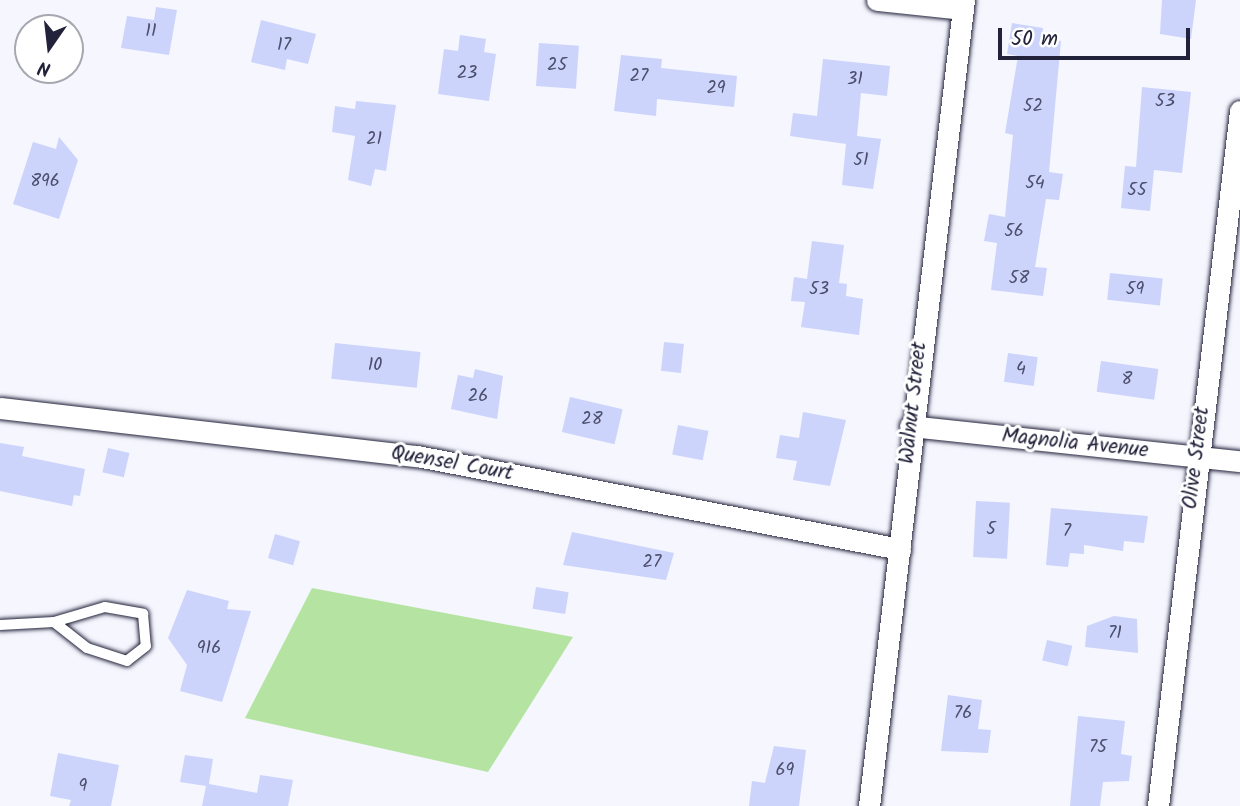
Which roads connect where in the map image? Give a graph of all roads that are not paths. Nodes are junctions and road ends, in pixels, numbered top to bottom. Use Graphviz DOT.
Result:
graph roads {
  1 [pos="877,0"];
  2 [pos="964,4"];
  3 [pos="1240,111"];
  4 [pos="0,408"];
  5 [pos="910,426"];
  6 [pos="1197,457"];
  7 [pos="1240,461"];
  8 [pos="900,549"];
  9 [pos="54,622"];
  10 [pos="0,625"];
  11 [pos="869,806"];
  12 [pos="1158,806"];
  1 -- 2 [label="street"];
  2 -- 5 [label="street, Walnut Street"];
  3 -- 6 [label="street, Olive Street"];
  4 -- 8 [label="street, Quensel Court"];
  5 -- 6 [label="street, Magnolia Avenue"];
  5 -- 8 [label="street, Walnut Street"];
  6 -- 7 [label="street, Magnolia Avenue"];
  6 -- 12 [label="street, Olive Street"];
  8 -- 11 [label="street, Walnut Street"];
  9 -- 9 [label="lane"];
  9 -- 10 [label="lane"];
}
